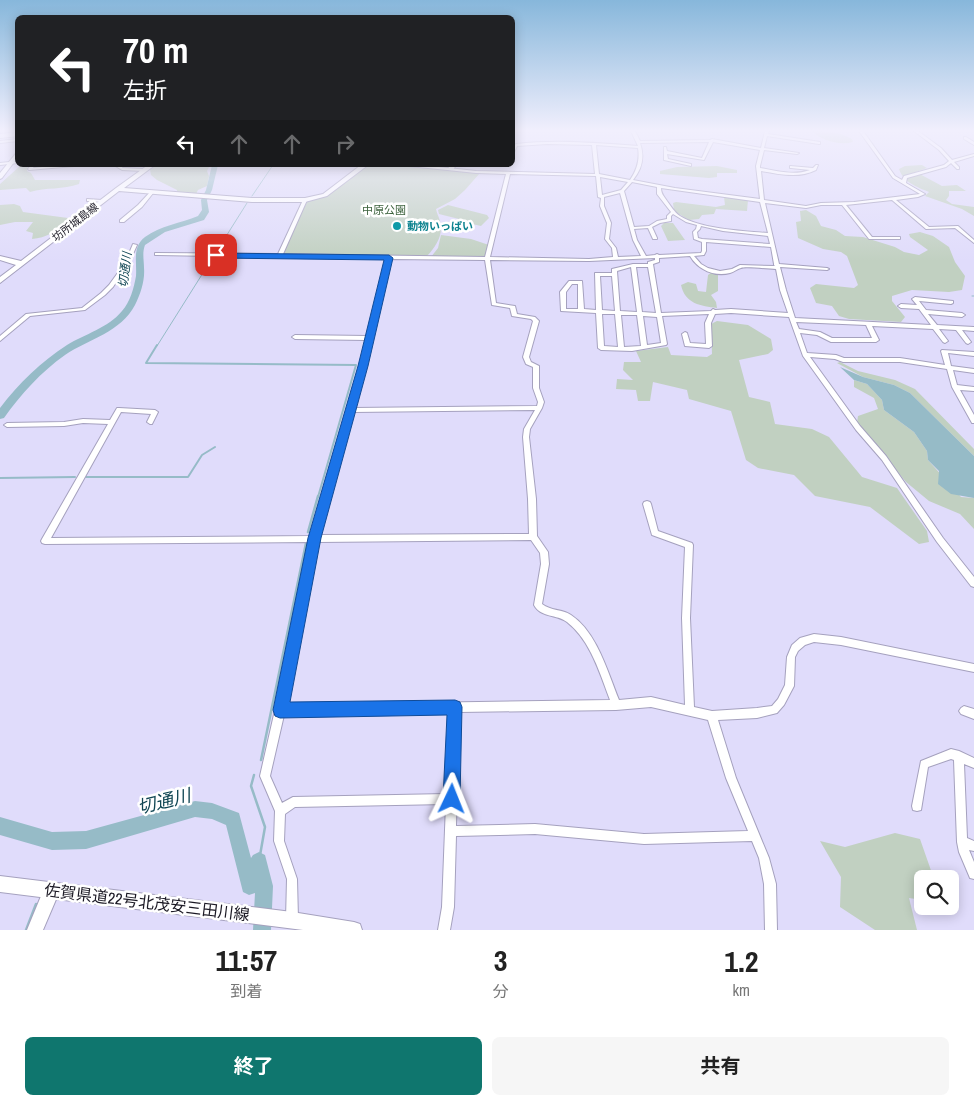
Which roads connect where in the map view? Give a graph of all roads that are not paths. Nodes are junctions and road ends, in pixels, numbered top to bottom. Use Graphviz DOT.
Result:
graph roads {
  1 [pos="139,174"];
  2 [pos="352,174"];
  3 [pos="507,174"];
  4 [pos="579,174"];
  5 [pos="635,174"];
  6 [pos="759,174"];
  7 [pos="891,174"];
  8 [pos="913,174"];
  9 [pos="597,175"];
  10 [pos="631,181"];
  11 [pos="904,183"];
  12 [pos="657,184"];
  13 [pos="118,189"];
  14 [pos="622,191"];
  15 [pos="152,192"];
  16 [pos="603,198"];
  17 [pos="893,199"];
  18 [pos="88,200"];
  19 [pos="305,200"];
  20 [pos="762,200"];
  21 [pos="102,201"];
  22 [pos="843,203"];
  23 [pos="673,212"];
  24 [pos="122,221"];
  25 [pos="699,224"];
  26 [pos="650,227"];
  27 [pos="632,228"];
  28 [pos="770,235"];
  29 [pos="655,238"];
  30 [pos="898,238"];
  31 [pos="703,241"];
  32 [pos="974,242"];
  33 [pos="135,245"];
  34 [pos="772,246"];
  35 [pos="157,254"];
  36 [pos="691,254"];
  37 [pos="657,255"];
  38 [pos="280,256"];
  39 [pos="644,256"];
  40 [pos="0,258"];
  41 [pos="389,258"];
  42 [pos="487,259"];
  43 [pos="615,259"];
  44 [pos="22,264"];
  45 [pos="633,265"];
  46 [pos="650,266"];
  47 [pos="777,266"];
  48 [pos="827,269"];
  49 [pos="614,275"];
  50 [pos="0,281"];
  51 [pos="951,302"];
  52 [pos="901,306"];
  53 [pos="920,307"];
  54 [pos="581,311"];
  55 [pos="713,311"];
  56 [pos="600,312"];
  57 [pos="925,312"];
  58 [pos="619,313"];
  59 [pos="640,314"];
  60 [pos="962,314"];
  61 [pos="659,315"];
  62 [pos="792,318"];
  63 [pos="868,323"];
  64 [pos="936,328"];
  65 [pos="958,328"];
  66 [pos="974,329"];
  67 [pos="797,331"];
  68 [pos="685,334"];
  69 [pos="295,337"];
  70 [pos="370,338"];
  71 [pos="0,339"];
  72 [pos="945,341"];
  73 [pos="968,342"];
  74 [pos="644,346"];
  75 [pos="621,349"];
  76 [pos="974,354"];
  77 [pos="805,355"];
  78 [pos="949,368"];
  79 [pos="974,371"];
  80 [pos="955,387"];
  81 [pos="974,389"];
  82 [pos="966,407"];
  83 [pos="974,407"];
  84 [pos="539,408"];
  85 [pos="351,410"];
  86 [pos="974,421"];
  87 [pos="111,422"];
  88 [pos="150,422"];
  89 [pos="7,425"];
  90 [pos="647,504"];
  91 [pos="533,536"];
  92 [pos="315,538"];
  93 [pos="974,583"];
  94 [pos="974,668"];
  95 [pos="616,705"];
  96 [pos="455,707"];
  97 [pos="280,710"];
  98 [pos="690,711"];
  99 [pos="964,711"];
  100 [pos="974,714"];
  101 [pos="712,716"];
  102 [pos="959,756"];
  103 [pos="974,763"];
  104 [pos="452,799"];
  105 [pos="918,806"];
  106 [pos="280,812"];
  107 [pos="451,831"];
  108 [pos="753,833"];
  109 [pos="962,842"];
  110 [pos="974,846"];
  111 [pos="974,874"];
  112 [pos="0,884"];
  113 [pos="52,890"];
  114 [pos="289,920"];
  115 [pos="35,930"];
  116 [pos="354,930"];
  117 [pos="444,930"];
  118 [pos="771,930"];
  1 -- 13 [label="street, 坊所城島線"];
  2 -- 19 [label="street"];
  3 -- 42 [label="street"];
  4 -- 9 [label="street"];
  5 -- 10 [label="street"];
  6 -- 20 [label="street"];
  7 -- 11 [label="street"];
  8 -- 11 [label="street"];
  9 -- 10 [label="street"];
  9 -- 16 [label="street"];
  10 -- 12 [label="street"];
  10 -- 14 [label="street"];
  11 -- 17 [label="street"];
  12 -- 20 [label="street"];
  12 -- 23 [label="street"];
  13 -- 15 [label="street"];
  13 -- 21 [label="street, 坊所城島線"];
  14 -- 16 [label="street"];
  14 -- 27 [label="street"];
  15 -- 19 [label="street"];
  15 -- 24 [label="street"];
  16 -- 43 [label="street"];
  17 -- 22 [label="street"];
  17 -- 32 [label="street"];
  18 -- 21 [label="street"];
  19 -- 38 [label="street"];
  20 -- 22 [label="street"];
  20 -- 28 [label="street"];
  21 -- 44 [label="street, 坊所城島線"];
  22 -- 30 [label="street"];
  23 -- 25 [label="street"];
  23 -- 26 [label="street"];
  25 -- 28 [label="street"];
  25 -- 31 [label="street"];
  26 -- 27 [label="street"];
  26 -- 29 [label="street"];
  27 -- 39 [label="street"];
  28 -- 34 [label="street"];
  31 -- 34 [label="street"];
  31 -- 36 [label="street"];
  33 -- 71 [label="street"];
  34 -- 47 [label="street"];
  35 -- 38 [label="street"];
  36 -- 37 [label="street"];
  36 -- 47 [label="street"];
  37 -- 39 [label="street"];
  37 -- 46 [label="street"];
  38 -- 41 [label="street"];
  39 -- 43 [label="street"];
  40 -- 44 [label="street"];
  41 -- 42 [label="street"];
  41 -- 70 [label="street"];
  42 -- 43 [label="street"];
  42 -- 84 [label="street"];
  44 -- 50 [label="street, 坊所城島線"];
  45 -- 46 [label="street"];
  45 -- 49 [label="street"];
  45 -- 59 [label="street"];
  46 -- 61 [label="street"];
  47 -- 48 [label="street"];
  47 -- 62 [label="street"];
  49 -- 56 [label="street"];
  49 -- 58 [label="street"];
  51 -- 53 [label="street"];
  52 -- 53 [label="street"];
  53 -- 57 [label="street"];
  54 -- 54 [label="street"];
  54 -- 56 [label="street"];
  55 -- 61 [label="street"];
  55 -- 62 [label="street"];
  55 -- 68 [label="street"];
  56 -- 58 [label="street"];
  56 -- 75 [label="street"];
  57 -- 60 [label="street"];
  57 -- 64 [label="street"];
  58 -- 59 [label="street"];
  58 -- 75 [label="street"];
  59 -- 61 [label="street"];
  59 -- 74 [label="street"];
  61 -- 74 [label="street"];
  62 -- 63 [label="street"];
  62 -- 67 [label="street"];
  63 -- 64 [label="street"];
  63 -- 67 [label="street"];
  64 -- 65 [label="street"];
  64 -- 72 [label="street"];
  65 -- 66 [label="street"];
  65 -- 73 [label="street"];
  67 -- 77 [label="street"];
  69 -- 70 [label="street"];
  70 -- 85 [label="street"];
  74 -- 75 [label="street"];
  76 -- 78 [label="street"];
  77 -- 78 [label="street"];
  77 -- 93 [label="street"];
  78 -- 79 [label="street"];
  78 -- 80 [label="street"];
  80 -- 81 [label="street"];
  80 -- 82 [label="street"];
  82 -- 83 [label="street"];
  82 -- 86 [label="street"];
  84 -- 85 [label="street"];
  84 -- 91 [label="street"];
  85 -- 92 [label="street"];
  87 -- 88 [label="street"];
  87 -- 89 [label="street"];
  87 -- 92 [label="street"];
  90 -- 98 [label="street"];
  91 -- 92 [label="street"];
  91 -- 95 [label="street"];
  92 -- 97 [label="street"];
  94 -- 101 [label="street"];
  95 -- 96 [label="street"];
  95 -- 98 [label="street"];
  96 -- 97 [label="street"];
  96 -- 104 [label="street"];
  97 -- 106 [label="street"];
  98 -- 101 [label="street"];
  99 -- 100 [label="street"];
  101 -- 108 [label="street"];
  102 -- 103 [label="street"];
  102 -- 105 [label="street"];
  102 -- 109 [label="street"];
  104 -- 106 [label="street"];
  104 -- 107 [label="street"];
  106 -- 114 [label="street"];
  107 -- 108 [label="street"];
  107 -- 117 [label="street"];
  108 -- 118 [label="street"];
  109 -- 110 [label="street"];
  109 -- 111 [label="street"];
  112 -- 113 [label="street, 佐賀県道22号北茂安三田川線"];
  113 -- 114 [label="street, 佐賀県道22号北茂安三田川線"];
  113 -- 115 [label="street"];
  114 -- 116 [label="street, 佐賀県道22号北茂安三田川線"];
}
